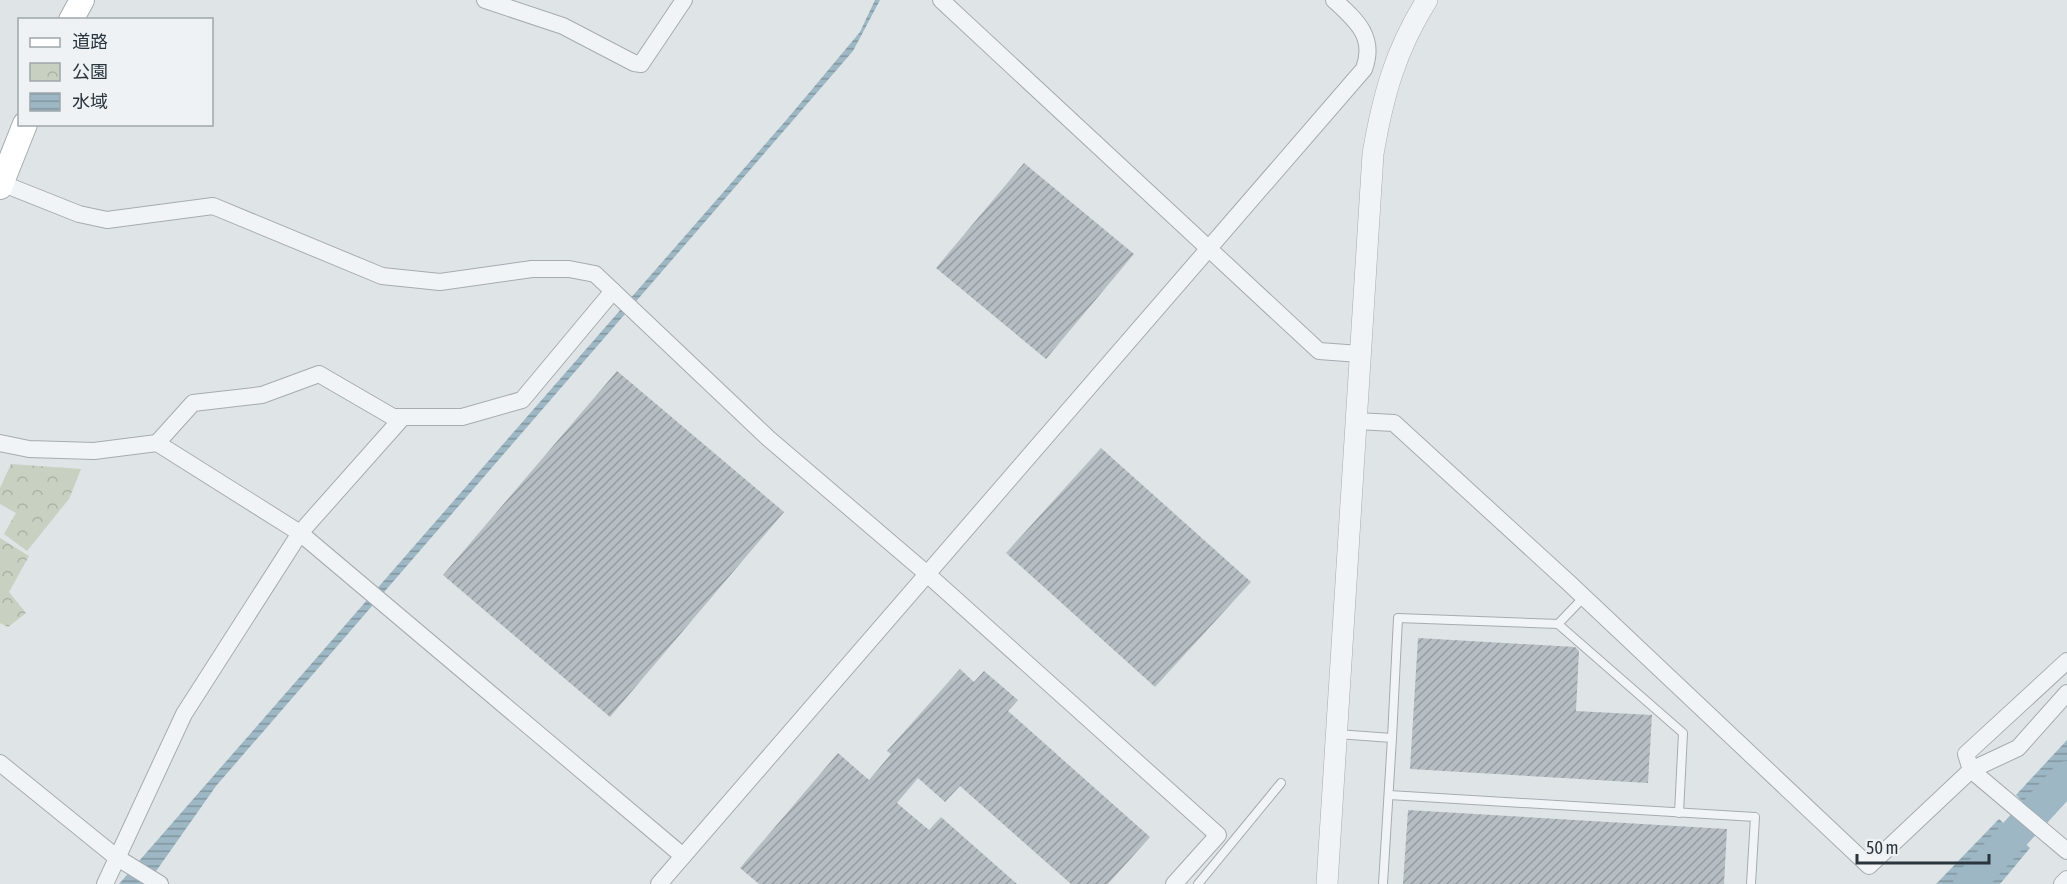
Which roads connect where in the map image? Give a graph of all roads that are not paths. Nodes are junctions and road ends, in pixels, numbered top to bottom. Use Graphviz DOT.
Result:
graph roads {
  1 [pos="82,0"];
  2 [pos="485,0"];
  3 [pos="684,0"];
  4 [pos="941,0"];
  5 [pos="1334,0"];
  6 [pos="1427,0"];
  7 [pos="72,18"];
  8 [pos="24,126"];
  9 [pos="1,185"];
  10 [pos="1208,246"];
  11 [pos="613,291"];
  12 [pos="1360,354"];
  13 [pos="403,417"];
  14 [pos="1356,421"];
  15 [pos="0,443"];
  16 [pos="157,443"];
  17 [pos="300,533"];
  18 [pos="926,573"];
  19 [pos="1584,597"];
  20 [pos="1558,624"];
  21 [pos="2067,661"];
  22 [pos="2067,693"];
  23 [pos="1336,734"];
  24 [pos="1392,738"];
  25 [pos="0,763"];
  26 [pos="1971,770"];
  27 [pos="1281,783"];
  28 [pos="1389,795"];
  29 [pos="1679,813"];
  30 [pos="2067,851"];
  31 [pos="683,856"];
  32 [pos="116,857"];
  33 [pos="2067,879"];
  34 [pos="105,884"];
  35 [pos="160,884"];
  36 [pos="659,884"];
  37 [pos="1174,884"];
  38 [pos="1198,884"];
  39 [pos="1327,884"];
  40 [pos="1383,884"];
  41 [pos="1751,884"];
  42 [pos="2062,884"];
  1 -- 7 [label="main road"];
  2 -- 3 [label="street"];
  4 -- 10 [label="street"];
  5 -- 10 [label="street"];
  6 -- 12 [label="street"];
  8 -- 9 [label="main road"];
  9 -- 11 [label="street"];
  10 -- 12 [label="street"];
  10 -- 18 [label="street"];
  11 -- 13 [label="street"];
  11 -- 18 [label="street"];
  12 -- 14 [label="street"];
  13 -- 16 [label="street"];
  13 -- 17 [label="street"];
  14 -- 19 [label="street"];
  14 -- 23 [label="street"];
  15 -- 16 [label="street"];
  16 -- 17 [label="street"];
  17 -- 31 [label="street"];
  17 -- 32 [label="street"];
  18 -- 31 [label="street"];
  18 -- 37 [label="street"];
  19 -- 20 [label="lane"];
  19 -- 26 [label="street"];
  20 -- 24 [label="lane"];
  20 -- 29 [label="lane"];
  21 -- 26 [label="street"];
  22 -- 26 [label="street"];
  23 -- 24 [label="lane"];
  23 -- 39 [label="street"];
  24 -- 28 [label="lane"];
  25 -- 32 [label="street"];
  26 -- 30 [label="street"];
  27 -- 38 [label="lane"];
  28 -- 29 [label="lane"];
  28 -- 40 [label="lane"];
  29 -- 41 [label="lane"];
  31 -- 36 [label="street"];
  32 -- 34 [label="street"];
  32 -- 35 [label="street"];
  33 -- 42 [label="street"];
}
